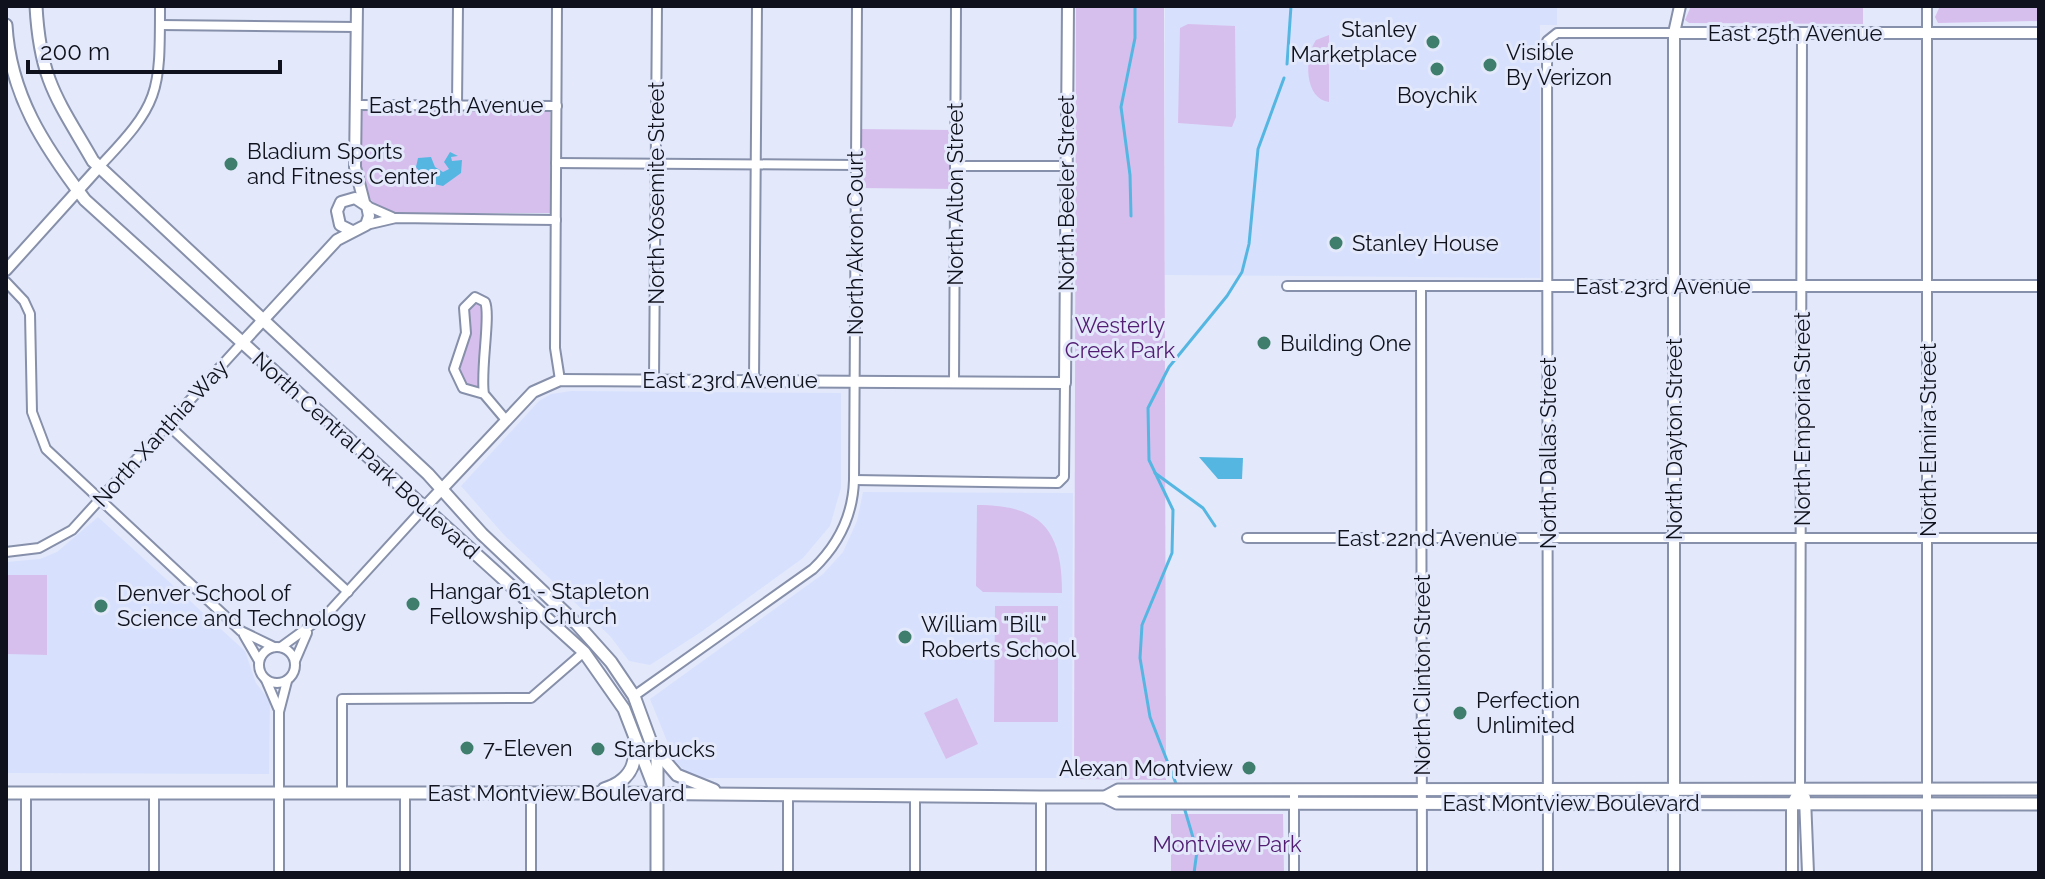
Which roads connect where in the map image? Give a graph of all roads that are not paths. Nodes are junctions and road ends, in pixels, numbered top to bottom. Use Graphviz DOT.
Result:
graph roads {
  1 [pos="36,6"];
  2 [pos="160,6"];
  3 [pos="357,6"];
  4 [pos="458,6"];
  5 [pos="557,6"];
  6 [pos="657,6"];
  7 [pos="757,6"];
  8 [pos="857,6"];
  9 [pos="956,6"];
  10 [pos="1068,6"];
  11 [pos="1680,6"];
  12 [pos="1927,6"];
  13 [pos="6,25"];
  14 [pos="160,25"];
  15 [pos="356,27"];
  16 [pos="1674,33"];
  17 [pos="1802,33"];
  18 [pos="1927,33"];
  19 [pos="2039,33"];
  20 [pos="1551,35"];
  21 [pos="356,105"];
  22 [pos="457,105"];
  23 [pos="557,106"];
  24 [pos="556,163"];
  25 [pos="656,163"];
  26 [pos="756,164"];
  27 [pos="856,165"];
  28 [pos="955,166"];
  29 [pos="1066,166"];
  30 [pos="99,167"];
  31 [pos="355,167"];
  32 [pos="79,191"];
  33 [pos="345,200"];
  34 [pos="365,204"];
  35 [pos="396,218"];
  36 [pos="337,220"];
  37 [pos="556,220"];
  38 [pos="366,225"];
  39 [pos="352,231"];
  40 [pos="324,256"];
  41 [pos="6,270"];
  42 [pos="6,282"];
  43 [pos="1287,286"];
  44 [pos="1421,286"];
  45 [pos="1548,286"];
  46 [pos="1675,286"];
  47 [pos="1802,286"];
  48 [pos="1928,286"];
  49 [pos="2039,286"];
  50 [pos="264,321"];
  51 [pos="242,343"];
  52 [pos="560,380"];
  53 [pos="654,380"];
  54 [pos="754,380"];
  55 [pos="855,381"];
  56 [pos="954,382"];
  57 [pos="1065,383"];
  58 [pos="484,394"];
  59 [pos="506,420"];
  60 [pos="168,425"];
  61 [pos="854,480"];
  62 [pos="440,489"];
  63 [pos="99,500"];
  64 [pos="423,509"];
  65 [pos="1247,538"];
  66 [pos="1422,538"];
  67 [pos="1548,538"];
  68 [pos="1675,538"];
  69 [pos="1802,538"];
  70 [pos="1928,538"];
  71 [pos="2039,538"];
  72 [pos="10,552"];
  73 [pos="348,592"];
  74 [pos="309,629"];
  75 [pos="241,631"];
  76 [pos="277,647"];
  77 [pos="584,652"];
  78 [pos="259,661"];
  79 [pos="295,662"];
  80 [pos="266,680"];
  81 [pos="287,681"];
  82 [pos="634,696"];
  83 [pos="279,712"];
  84 [pos="630,722"];
  85 [pos="654,743"];
  86 [pos="1800,789"];
  87 [pos="1927,789"];
  88 [pos="2039,789"];
  89 [pos="1294,790"];
  90 [pos="1422,790"];
  91 [pos="1548,790"];
  92 [pos="1674,790"];
  93 [pos="6,793"];
  94 [pos="26,793"];
  95 [pos="154,793"];
  96 [pos="279,793"];
  97 [pos="342,793"];
  98 [pos="405,793"];
  99 [pos="531,793"];
  100 [pos="592,793"];
  101 [pos="656,793"];
  102 [pos="726,793"];
  103 [pos="788,795"];
  104 [pos="915,797"];
  105 [pos="1041,797"];
  106 [pos="1105,797"];
  107 [pos="1294,803"];
  108 [pos="1422,803"];
  109 [pos="1548,803"];
  110 [pos="1674,803"];
  111 [pos="1792,804"];
  112 [pos="1807,804"];
  113 [pos="1927,804"];
  114 [pos="2039,804"];
  115 [pos="26,873"];
  116 [pos="154,873"];
  117 [pos="279,873"];
  118 [pos="405,873"];
  119 [pos="531,873"];
  120 [pos="657,873"];
  121 [pos="788,873"];
  122 [pos="915,873"];
  123 [pos="1041,873"];
  124 [pos="1294,873"];
  125 [pos="1422,873"];
  126 [pos="1548,873"];
  127 [pos="1674,873"];
  128 [pos="1792,873"];
  129 [pos="1808,873"];
  130 [pos="1927,873"];
  1 -- 30 [label="main road, North Central Park Boulevard"];
  2 -- 14 [label="street"];
  3 -- 15 [label="street"];
  4 -- 22 [label="street"];
  5 -- 23 [label="street"];
  6 -- 25 [label="street, North Yosemite Street"];
  7 -- 26 [label="street"];
  8 -- 27 [label="street, North Akron Court"];
  9 -- 28 [label="street, North Alton Street"];
  10 -- 29 [label="street, North Beeler Street"];
  11 -- 16 [label="street, North Dayton Street"];
  12 -- 18 [label="street, North Elmira Street"];
  13 -- 32 [label="main road, North Central Park Boulevard"];
  14 -- 15 [label="street"];
  14 -- 30 [label="street"];
  15 -- 21 [label="street"];
  16 -- 17 [label="street, East 25th Avenue"];
  16 -- 20 [label="street, East 25th Avenue"];
  16 -- 46 [label="street, North Dayton Street"];
  17 -- 18 [label="street, East 25th Avenue"];
  17 -- 47 [label="street, North Emporia Street"];
  18 -- 19 [label="street, East 25th Avenue"];
  18 -- 48 [label="street, North Elmira Street"];
  20 -- 45 [label="street, North Dallas Street"];
  21 -- 22 [label="street, East 25th Avenue"];
  21 -- 31 [label="street"];
  22 -- 23 [label="street, East 25th Avenue"];
  23 -- 24 [label="street"];
  24 -- 25 [label="street"];
  24 -- 37 [label="street"];
  25 -- 26 [label="street"];
  25 -- 53 [label="street, North Yosemite Street"];
  26 -- 27 [label="street"];
  26 -- 54 [label="street"];
  27 -- 55 [label="street, North Akron Court"];
  28 -- 29 [label="street"];
  28 -- 56 [label="street, North Alton Street"];
  29 -- 57 [label="street, North Beeler Street"];
  30 -- 32 [label="street"];
  30 -- 50 [label="main road, North Central Park Boulevard"];
  31 -- 33 [label="street"];
  31 -- 34 [label="street"];
  32 -- 41 [label="street"];
  32 -- 51 [label="main road, North Central Park Boulevard"];
  33 -- 34 [label="street"];
  33 -- 36 [label="street"];
  34 -- 35 [label="street"];
  34 -- 38 [label="street"];
  35 -- 37 [label="street"];
  35 -- 38 [label="street"];
  36 -- 39 [label="street"];
  36 -- 40 [label="street, North Xanthia Way"];
  37 -- 52 [label="street"];
  38 -- 39 [label="street"];
  39 -- 40 [label="street, North Xanthia Way"];
  40 -- 50 [label="street, North Xanthia Way"];
  42 -- 63 [label="street"];
  43 -- 44 [label="street, East 23rd Avenue"];
  44 -- 45 [label="street, East 23rd Avenue"];
  44 -- 66 [label="street, North Clinton Street"];
  45 -- 46 [label="street, East 23rd Avenue"];
  45 -- 67 [label="street, North Dallas Street"];
  46 -- 47 [label="street, East 23rd Avenue"];
  46 -- 68 [label="street, North Dayton Street"];
  47 -- 48 [label="street, East 23rd Avenue"];
  47 -- 69 [label="street, North Emporia Street"];
  48 -- 49 [label="street, East 23rd Avenue"];
  48 -- 70 [label="street, North Elmira Street"];
  50 -- 51 [label="street, North Xanthia Way"];
  50 -- 62 [label="main road, North Central Park Boulevard"];
  51 -- 60 [label="street, North Xanthia Way"];
  51 -- 64 [label="main road, North Central Park Boulevard"];
  52 -- 53 [label="street, East 23rd Avenue"];
  52 -- 59 [label="street, East 23rd Avenue"];
  53 -- 54 [label="street, East 23rd Avenue"];
  54 -- 55 [label="street, East 23rd Avenue"];
  55 -- 56 [label="street, East 23rd Avenue"];
  55 -- 61 [label="street, North Akron Court"];
  56 -- 57 [label="street, East 23rd Avenue"];
  57 -- 61 [label="street, North Beeler Street"];
  58 -- 58 [label="street"];
  58 -- 59 [label="street"];
  59 -- 62 [label="street, East 23rd Avenue"];
  60 -- 63 [label="street, North Xanthia Way"];
  60 -- 73 [label="street"];
  61 -- 82 [label="street, North Akron Court"];
  62 -- 64 [label="street, East 23rd Avenue"];
  62 -- 82 [label="main road, North Central Park Boulevard"];
  63 -- 72 [label="street, North Xanthia Way"];
  63 -- 75 [label="street"];
  64 -- 73 [label="street"];
  64 -- 77 [label="main road, North Central Park Boulevard"];
  65 -- 66 [label="street, East 22nd Avenue"];
  66 -- 67 [label="street, East 22nd Avenue"];
  66 -- 90 [label="street, North Clinton Street"];
  67 -- 68 [label="street, East 22nd Avenue"];
  67 -- 91 [label="street, North Dallas Street"];
  68 -- 69 [label="street, East 22nd Avenue"];
  68 -- 92 [label="street, North Dayton Street"];
  69 -- 70 [label="street, East 22nd Avenue"];
  69 -- 86 [label="street, North Emporia Street"];
  70 -- 71 [label="street, East 22nd Avenue"];
  70 -- 87 [label="street, North Elmira Street"];
  73 -- 74 [label="street"];
  74 -- 76 [label="street"];
  74 -- 79 [label="street"];
  75 -- 76 [label="street"];
  75 -- 78 [label="street"];
  76 -- 78 [label="street"];
  76 -- 79 [label="street"];
  77 -- 84 [label="main road, North Central Park Boulevard"];
  77 -- 97 [label="street"];
  78 -- 80 [label="street"];
  79 -- 81 [label="street"];
  80 -- 81 [label="street"];
  80 -- 83 [label="street"];
  81 -- 83 [label="street"];
  82 -- 85 [label="main road, North Central Park Boulevard"];
  83 -- 96 [label="street"];
  84 -- 100 [label="main road"];
  84 -- 101 [label="main road, North Central Park Boulevard"];
  85 -- 101 [label="main road, North Central Park Boulevard"];
  85 -- 102 [label="main road"];
  86 -- 87 [label="main road, East Montview Boulevard"];
  86 -- 92 [label="main road, East Montview Boulevard"];
  86 -- 111 [label="street"];
  86 -- 112 [label="street, North Emporia Street"];
  87 -- 88 [label="main road, East Montview Boulevard"];
  87 -- 113 [label="street, North Elmira Street"];
  89 -- 90 [label="main road, East Montview Boulevard"];
  89 -- 106 [label="main road, East Montview Boulevard"];
  89 -- 107 [label="street"];
  90 -- 91 [label="main road, East Montview Boulevard"];
  90 -- 108 [label="street, North Clinton Street"];
  91 -- 92 [label="main road, East Montview Boulevard"];
  91 -- 109 [label="street, North Dallas Street"];
  92 -- 110 [label="street, North Dayton Street"];
  93 -- 94 [label="main road, East Montview Boulevard"];
  94 -- 95 [label="main road, East Montview Boulevard"];
  94 -- 115 [label="street"];
  95 -- 96 [label="main road, East Montview Boulevard"];
  95 -- 116 [label="street"];
  96 -- 97 [label="main road, East Montview Boulevard"];
  96 -- 117 [label="street"];
  97 -- 98 [label="main road, East Montview Boulevard"];
  98 -- 99 [label="main road, East Montview Boulevard"];
  98 -- 118 [label="street"];
  99 -- 100 [label="main road, East Montview Boulevard"];
  99 -- 119 [label="street"];
  100 -- 101 [label="main road, East Montview Boulevard"];
  101 -- 102 [label="main road, East Montview Boulevard"];
  101 -- 120 [label="main road"];
  102 -- 103 [label="main road, East Montview Boulevard"];
  103 -- 104 [label="main road, East Montview Boulevard"];
  103 -- 121 [label="street"];
  104 -- 105 [label="main road, East Montview Boulevard"];
  104 -- 122 [label="street"];
  105 -- 106 [label="main road, East Montview Boulevard"];
  105 -- 123 [label="street"];
  106 -- 107 [label="main road, East Montview Boulevard"];
  107 -- 108 [label="main road, East Montview Boulevard"];
  107 -- 124 [label="street"];
  108 -- 109 [label="main road, East Montview Boulevard"];
  108 -- 125 [label="street, North Clinton Street"];
  109 -- 110 [label="main road, East Montview Boulevard"];
  109 -- 126 [label="street, North Dallas Street"];
  110 -- 111 [label="main road, East Montview Boulevard"];
  110 -- 127 [label="street, North Dayton Street"];
  111 -- 112 [label="main road, East Montview Boulevard"];
  111 -- 128 [label="street"];
  112 -- 113 [label="main road, East Montview Boulevard"];
  112 -- 129 [label="street"];
  113 -- 114 [label="main road, East Montview Boulevard"];
  113 -- 130 [label="street, North Elmira Street"];
}
